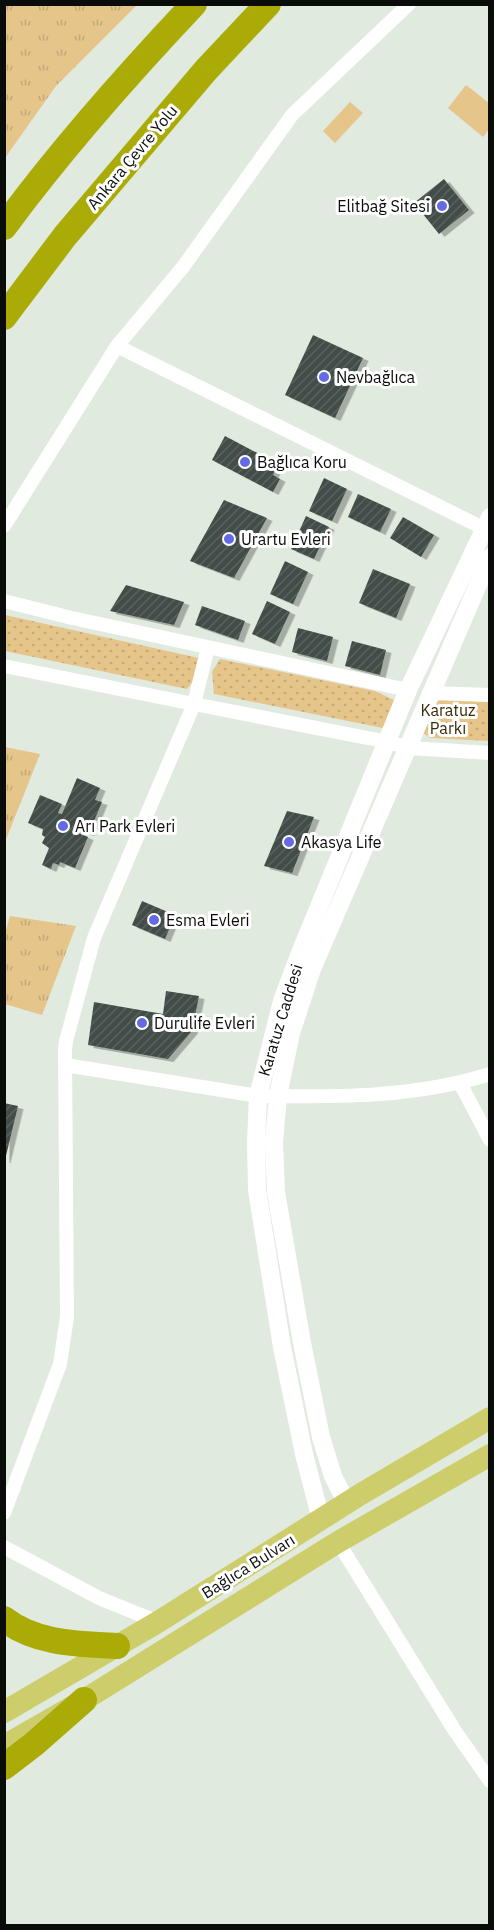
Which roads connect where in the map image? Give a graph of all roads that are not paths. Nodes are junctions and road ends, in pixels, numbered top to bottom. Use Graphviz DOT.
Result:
graph roads {
  1 [pos="194,4"];
  2 [pos="268,4"];
  3 [pos="409,4"];
  4 [pos="4,227"];
  5 [pos="4,317"];
  6 [pos="117,346"];
  7 [pos="486,522"];
  8 [pos="4,526"];
  9 [pos="489,557"];
  10 [pos="4,601"];
  11 [pos="207,647"];
  12 [pos="4,666"];
  13 [pos="408,690"];
  14 [pos="431,693"];
  15 [pos="489,695"];
  16 [pos="194,704"];
  17 [pos="387,742"];
  18 [pos="409,748"];
  19 [pos="489,753"];
  20 [pos="65,1065"];
  21 [pos="489,1074"];
  22 [pos="460,1083"];
  23 [pos="258,1095"];
  24 [pos="278,1096"];
  25 [pos="489,1140"];
  26 [pos="489,1418"];
  27 [pos="489,1455"];
  28 [pos="347,1504"];
  29 [pos="4,1513"];
  30 [pos="321,1520"];
  31 [pos="338,1542"];
  32 [pos="4,1547"];
  33 [pos="4,1618"];
  34 [pos="158,1622"];
  35 [pos="117,1646"];
  36 [pos="84,1700"];
  37 [pos="4,1712"];
  38 [pos="4,1746"];
  39 [pos="4,1767"];
  40 [pos="489,1780"];
  1 -- 4 [label="highway"];
  2 -- 5 [label="highway, Ankara Çevre Yolu"];
  3 -- 6 [label="street"];
  6 -- 7 [label="street"];
  6 -- 8 [label="street"];
  7 -- 13 [label="street, Karatuz Caddesi"];
  9 -- 14 [label="street, Karatuz Caddesi"];
  10 -- 11 [label="street"];
  11 -- 13 [label="street"];
  11 -- 16 [label="street"];
  12 -- 16 [label="street"];
  13 -- 17 [label="street, Karatuz Caddesi"];
  14 -- 15 [label="street"];
  14 -- 18 [label="street, Karatuz Caddesi"];
  16 -- 17 [label="street"];
  16 -- 20 [label="street"];
  17 -- 18 [label="street"];
  17 -- 23 [label="street, Karatuz Caddesi"];
  18 -- 19 [label="street"];
  18 -- 24 [label="street, Karatuz Caddesi"];
  20 -- 23 [label="street"];
  20 -- 29 [label="street"];
  21 -- 22 [label="street"];
  22 -- 24 [label="street"];
  22 -- 25 [label="street"];
  23 -- 24 [label="street"];
  23 -- 30 [label="street, Karatuz Caddesi"];
  24 -- 28 [label="street, Karatuz Caddesi"];
  26 -- 28 [label="main road, Bağlıca Bulvarı"];
  27 -- 31 [label="main road, Bağlıca Bulvarı"];
  28 -- 30 [label="main road, Bağlıca Bulvarı"];
  30 -- 34 [label="main road, Bağlıca Bulvarı"];
  31 -- 36 [label="main road, Bağlıca Bulvarı"];
  31 -- 40 [label="street"];
  32 -- 34 [label="street"];
  33 -- 35 [label="highway"];
  34 -- 35 [label="main road, Bağlıca Bulvarı"];
  35 -- 37 [label="main road, Bağlıca Bulvarı"];
  36 -- 38 [label="main road, Bağlıca Bulvarı"];
  36 -- 39 [label="highway"];
}
